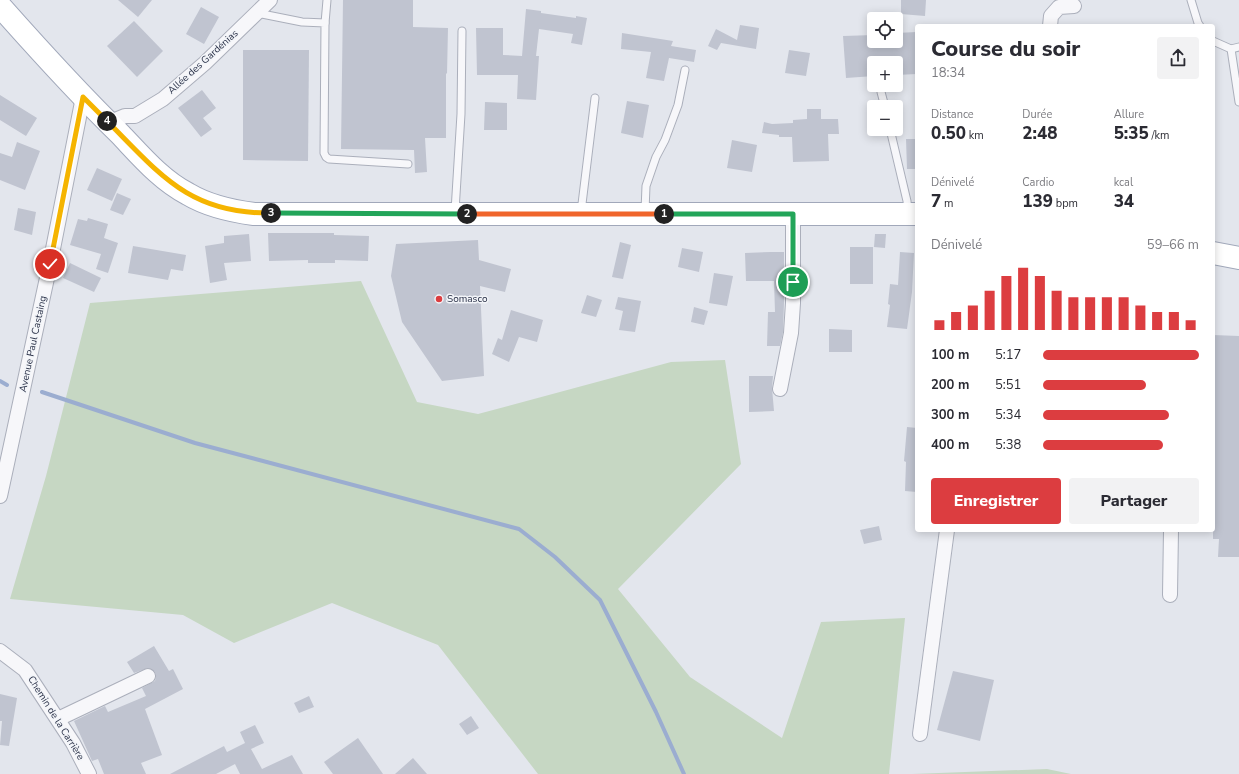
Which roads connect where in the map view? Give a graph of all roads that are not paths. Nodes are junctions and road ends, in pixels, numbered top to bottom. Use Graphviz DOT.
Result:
graph roads {
  1 [pos="270,0"];
  2 [pos="327,0"];
  3 [pos="1191,0"];
  4 [pos="0,6"];
  5 [pos="1074,6"];
  6 [pos="256,13"];
  7 [pos="326,24"];
  8 [pos="1050,24"];
  9 [pos="1199,24"];
  10 [pos="462,31"];
  11 [pos="1215,42"];
  12 [pos="1239,47"];
  13 [pos="1231,49"];
  14 [pos="685,70"];
  15 [pos="881,92"];
  16 [pos="83,97"];
  17 [pos="595,98"];
  18 [pos="883,100"];
  19 [pos="1239,102"];
  20 [pos="108,123"];
  21 [pos="892,136"];
  22 [pos="408,164"];
  23 [pos="455,214"];
  24 [pos="580,214"];
  25 [pos="646,214"];
  26 [pos="793,214"];
  27 [pos="912,214"];
  28 [pos="1215,253"];
  29 [pos="1239,258"];
  30 [pos="780,389"];
  31 [pos="0,496"];
  32 [pos="947,532"];
  33 [pos="1171,532"];
  34 [pos="1170,595"];
  35 [pos="0,651"];
  36 [pos="148,676"];
  37 [pos="58,719"];
  38 [pos="920,734"];
  39 [pos="89,774"];
  1 -- 6 [label="street, Allée des Gardénias"];
  2 -- 7 [label="lane"];
  3 -- 9 [label="lane"];
  4 -- 16 [label="main road"];
  5 -- 8 [label="street"];
  6 -- 7 [label="lane"];
  6 -- 20 [label="street, Allée des Gardénias"];
  7 -- 22 [label="lane"];
  10 -- 23 [label="lane"];
  11 -- 13 [label="lane"];
  12 -- 13 [label="lane"];
  13 -- 19 [label="lane"];
  14 -- 25 [label="lane"];
  15 -- 18 [label="lane"];
  16 -- 20 [label="main road"];
  16 -- 31 [label="street, Avenue Paul Castaing"];
  17 -- 24 [label="lane"];
  20 -- 23 [label="main road"];
  21 -- 27 [label="lane"];
  23 -- 24 [label="main road"];
  24 -- 25 [label="main road"];
  25 -- 26 [label="main road"];
  26 -- 27 [label="main road"];
  26 -- 30 [label="street"];
  28 -- 29 [label="main road"];
  32 -- 38 [label="street"];
  33 -- 34 [label="street"];
  35 -- 37 [label="street, Chemin de la Carrière"];
  36 -- 37 [label="street"];
  37 -- 39 [label="street, Chemin de la Carrière"];
}
